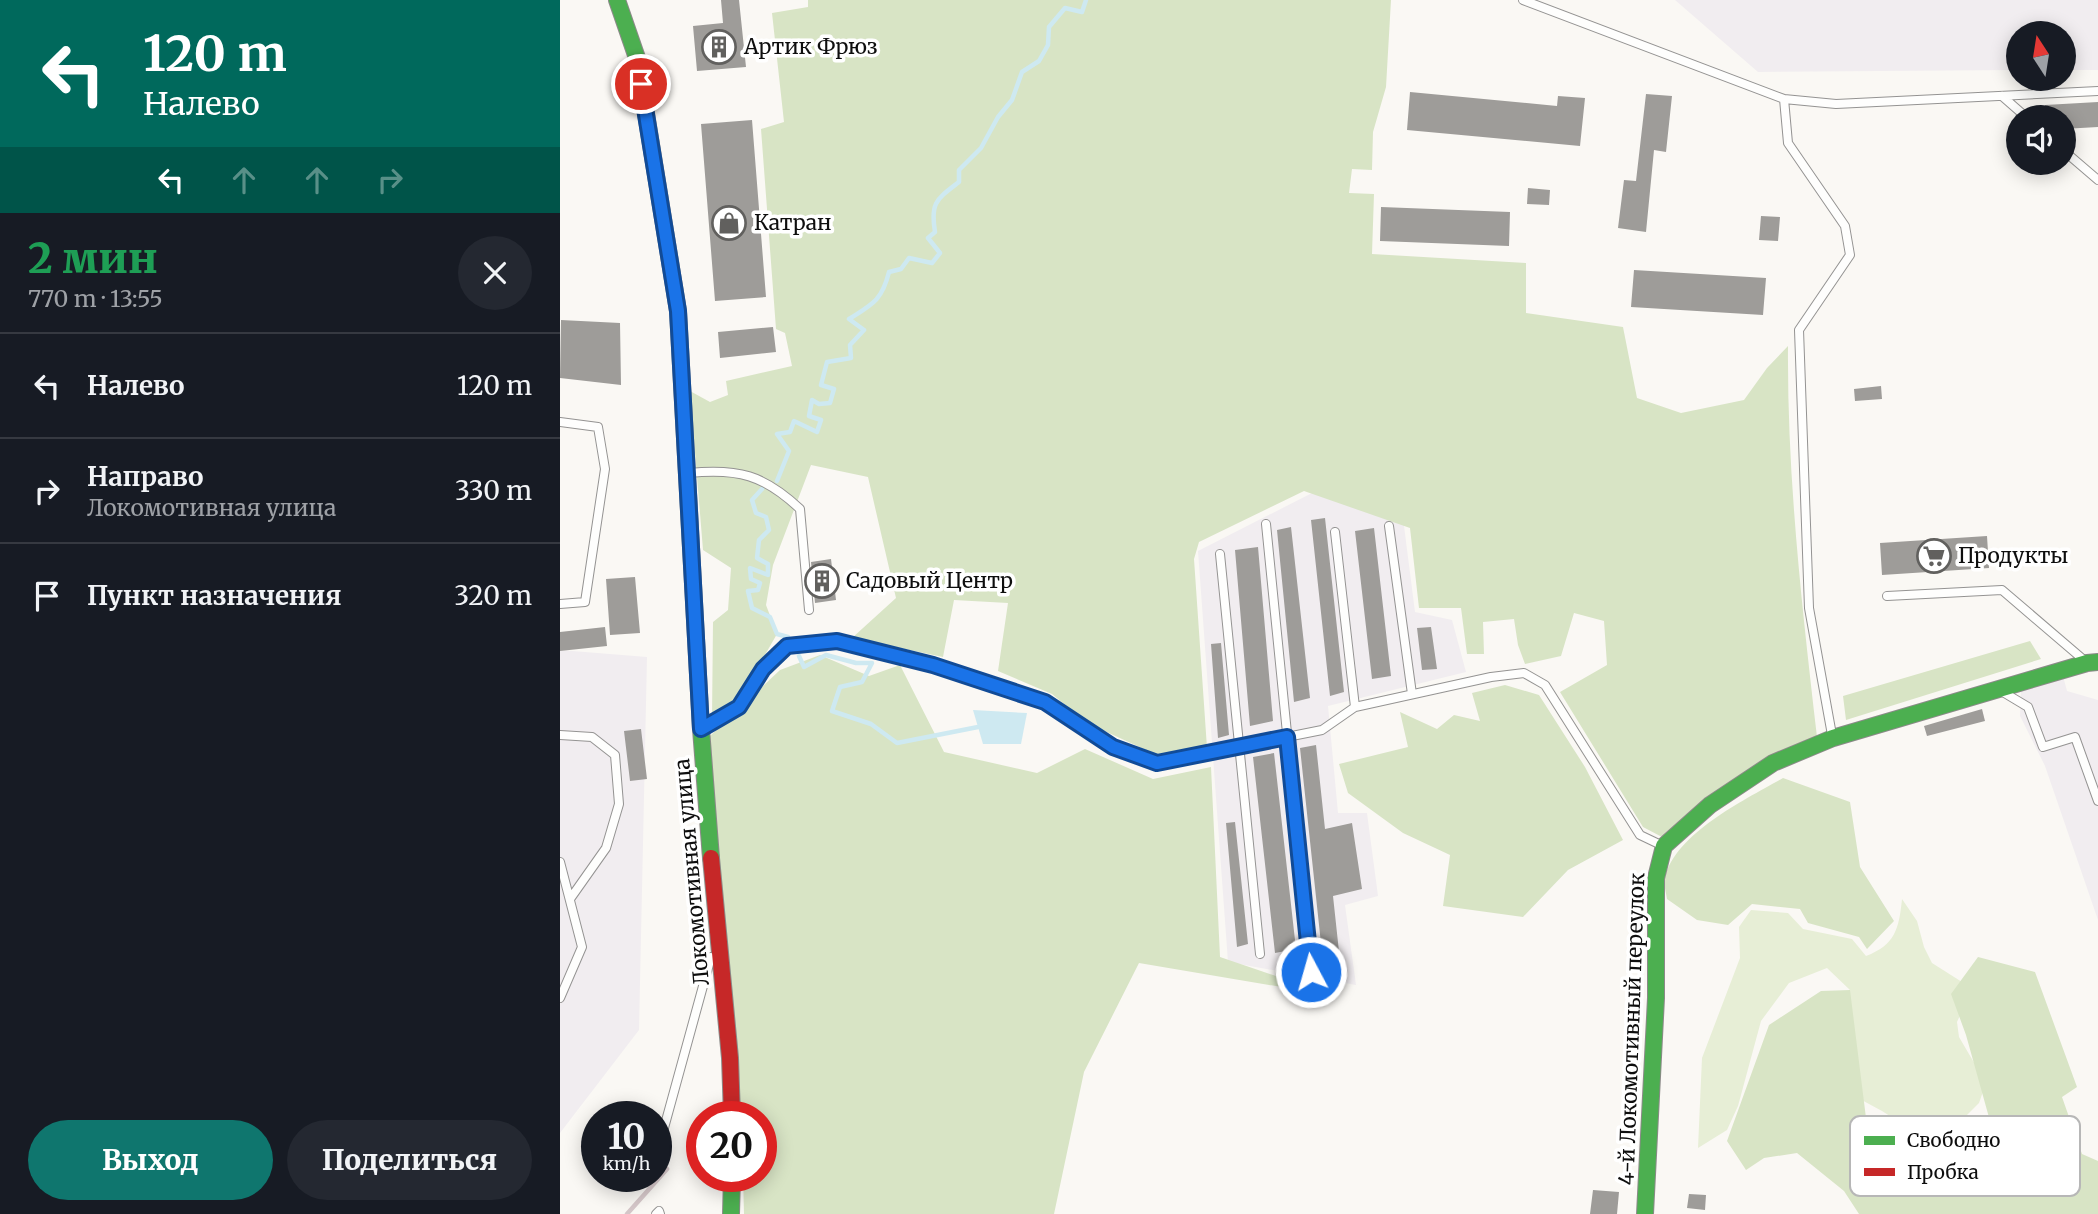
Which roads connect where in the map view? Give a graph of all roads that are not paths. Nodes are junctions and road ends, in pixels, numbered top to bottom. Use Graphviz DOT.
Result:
graph roads {
  1 [pos="617,0"];
  2 [pos="1523,0"];
  3 [pos="2098,91"];
  4 [pos="2002,96"];
  5 [pos="1784,99"];
  6 [pos="2012,105"];
  7 [pos="2076,161"];
  8 [pos="2098,180"];
  9 [pos="560,422"];
  10 [pos="686,473"];
  11 [pos="1266,524"];
  12 [pos="1389,526"];
  13 [pos="1335,532"];
  14 [pos="1220,554"];
  15 [pos="1886,596"];
  16 [pos="560,604"];
  17 [pos="809,610"];
  18 [pos="2092,662"];
  19 [pos="1998,689"];
  20 [pos="1412,694"];
  21 [pos="1354,707"];
  22 [pos="701,729"];
  23 [pos="560,735"];
  24 [pos="1287,737"];
  25 [pos="1833,738"];
  26 [pos="1240,747"];
  27 [pos="2098,801"];
  28 [pos="1664,846"];
  29 [pos="560,862"];
  30 [pos="570,899"];
  31 [pos="717,937"];
  32 [pos="1260,954"];
  33 [pos="1311,972"];
  34 [pos="560,999"];
  35 [pos="671,1101"];
  36 [pos="731,1101"];
  37 [pos="732,1192"];
  38 [pos="731,1214"];
  39 [pos="1645,1214"];
  1 -- 10 [label="street, Локомотивная улица"];
  2 -- 5 [label="lane"];
  3 -- 4 [label="lane"];
  4 -- 5 [label="lane"];
  4 -- 6 [label="lane"];
  5 -- 25 [label="lane"];
  7 -- 8 [label="lane"];
  9 -- 16 [label="lane"];
  10 -- 17 [label="lane"];
  10 -- 22 [label="street, Локомотивная улица"];
  11 -- 24 [label="lane"];
  12 -- 20 [label="lane"];
  13 -- 21 [label="lane"];
  14 -- 26 [label="lane"];
  15 -- 18 [label="lane"];
  18 -- 19 [label="street"];
  19 -- 25 [label="street"];
  19 -- 27 [label="lane"];
  20 -- 21 [label="lane"];
  20 -- 28 [label="lane"];
  21 -- 24 [label="lane"];
  22 -- 26 [label="lane"];
  22 -- 31 [label="street, Локомотивная улица"];
  23 -- 30 [label="lane"];
  24 -- 26 [label="lane"];
  24 -- 33 [label="lane"];
  25 -- 28 [label="street"];
  26 -- 32 [label="lane"];
  28 -- 39 [label="street, 4-й Локомотивный переулок"];
  29 -- 30 [label="lane"];
  30 -- 34 [label="lane"];
  31 -- 35 [label="lane"];
  31 -- 36 [label="street, Локомотивная улица"];
  37 -- 38 [label="street"];
}
